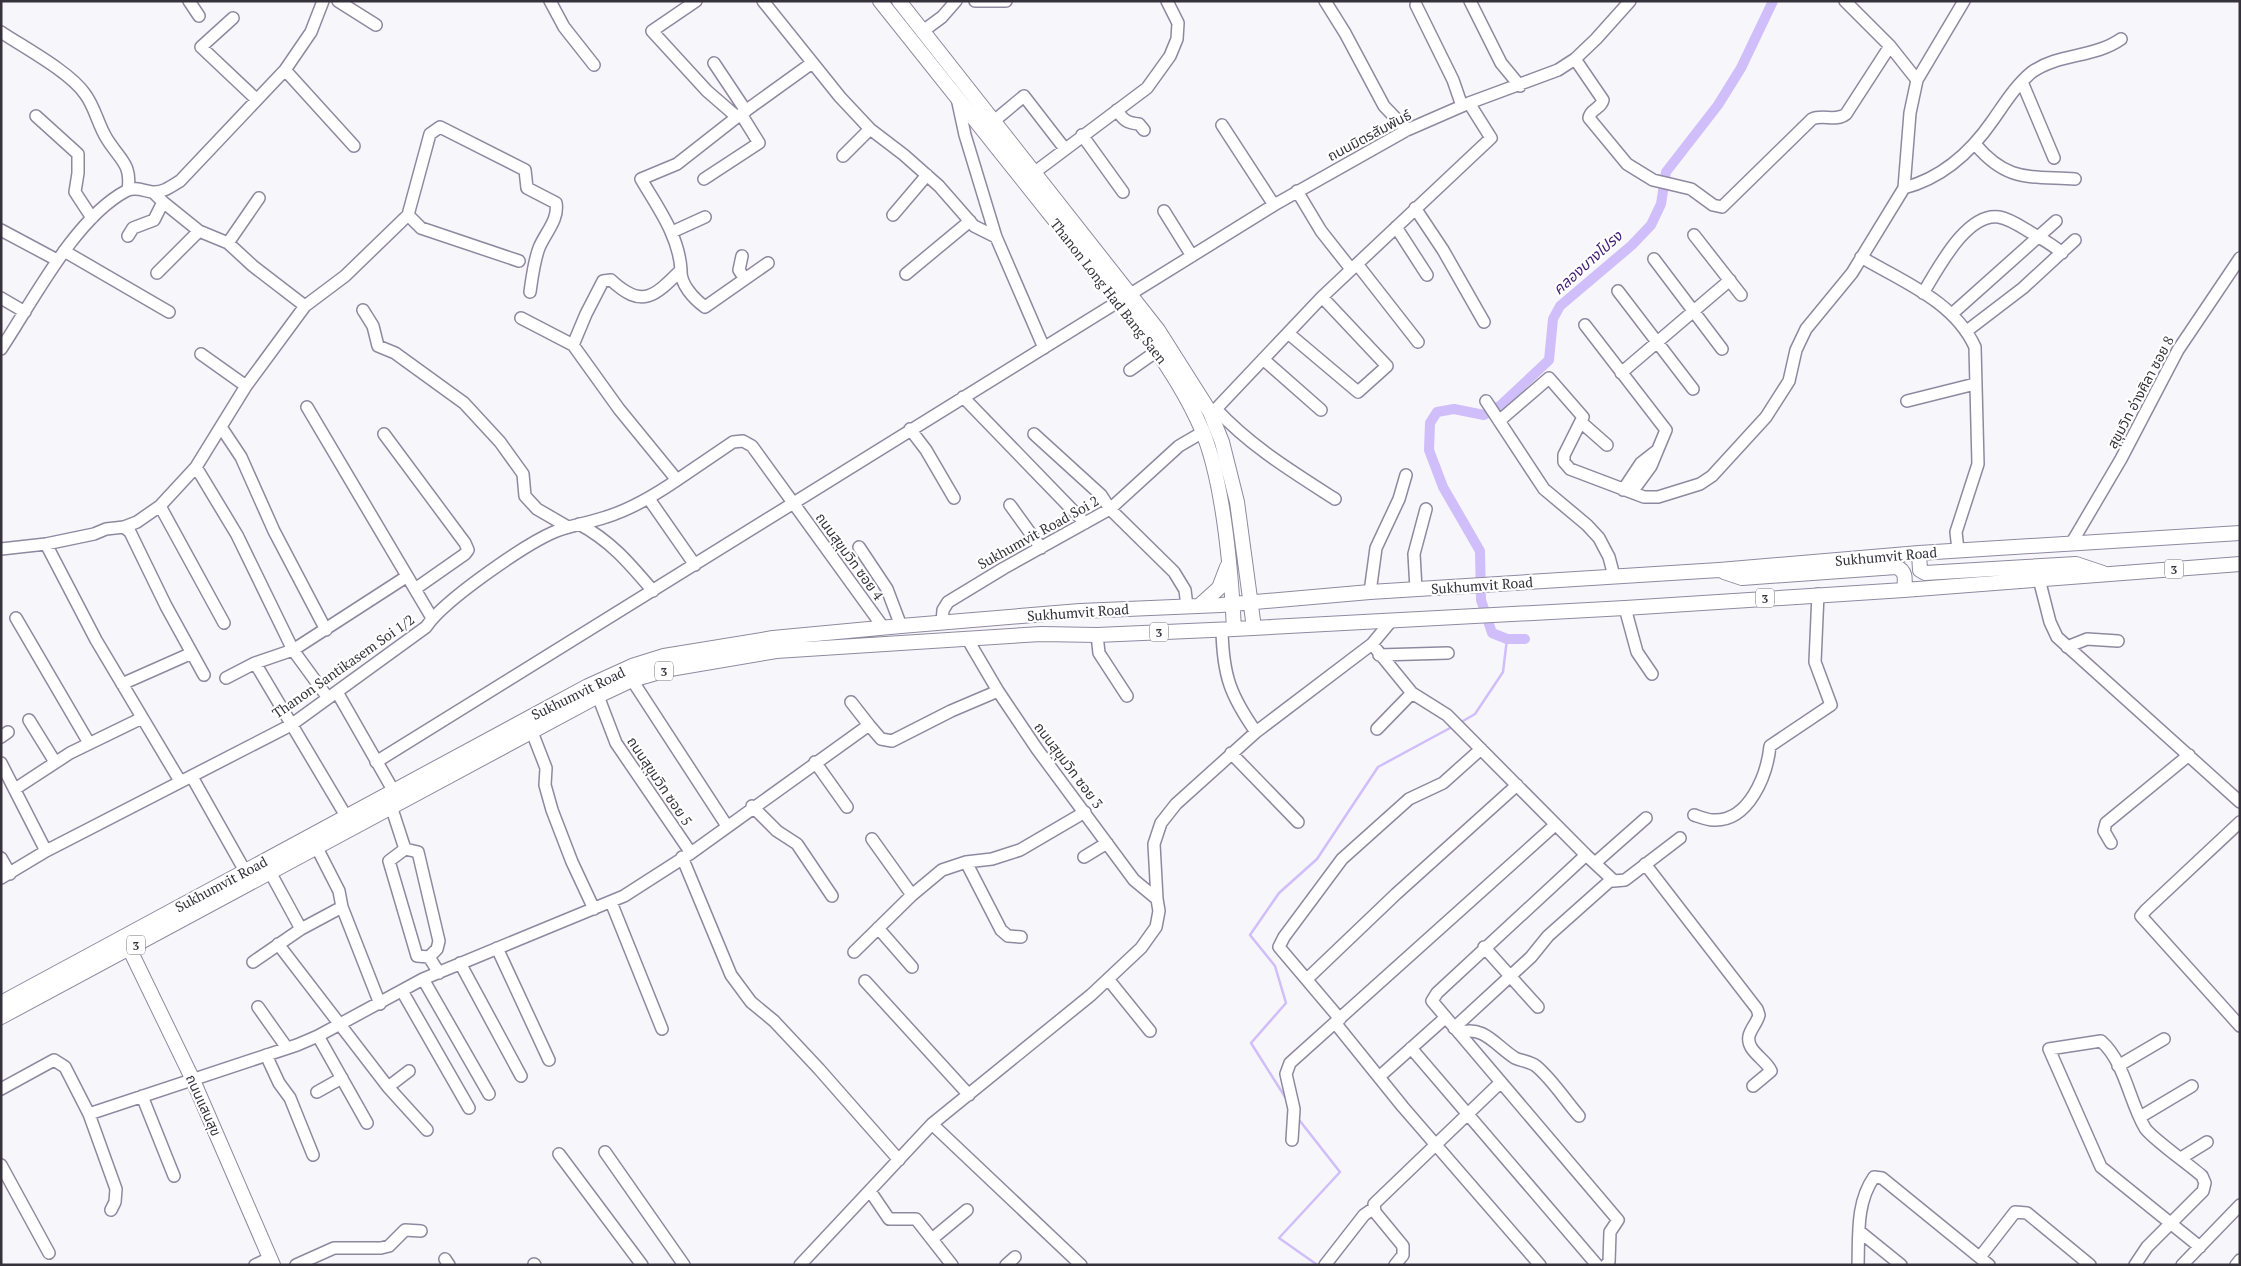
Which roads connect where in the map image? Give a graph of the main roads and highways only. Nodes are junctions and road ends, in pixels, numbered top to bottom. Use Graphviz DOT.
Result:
graph roads {
  1 [pos="880,1"];
  2 [pos="899,1"];
  3 [pos="1124,298"];
  4 [pos="2240,533"];
  5 [pos="1919,553"];
  6 [pos="1246,562"];
  7 [pos="1228,564"];
  8 [pos="2240,564"];
  9 [pos="1719,570"];
  10 [pos="2109,575"];
  11 [pos="1904,590"];
  12 [pos="1282,600"];
  13 [pos="1252,603"];
  14 [pos="1233,604"];
  15 [pos="1193,606"];
  16 [pos="1254,628"];
  17 [pos="1228,629"];
  18 [pos="129,948"];
  19 [pos="1,1003"];
  20 [pos="1,1017"];
  21 [pos="272,1261"];
  1 -- 3 [label="main road, Thanon Long Had Bang Saen"];
  2 -- 3 [label="main road, Thanon Long Had Bang Saen"];
  3 -- 6 [label="main road, Thanon Long Had Bang Saen"];
  3 -- 7 [label="main road, Thanon Long Had Bang Saen"];
  4 -- 5 [label="main road, Sukhumvit Road / 3"];
  5 -- 9 [label="main road, Sukhumvit Road / 3"];
  5 -- 10 [label="main road"];
  6 -- 12 [label="main road"];
  6 -- 13 [label="main road, Thanon Long Had Bang Saen"];
  7 -- 14 [label="main road, Thanon Long Had Bang Saen"];
  7 -- 15 [label="main road"];
  8 -- 10 [label="main road, Sukhumvit Road / 3"];
  9 -- 11 [label="main road"];
  9 -- 12 [label="main road, Sukhumvit Road / 3"];
  10 -- 11 [label="main road, Sukhumvit Road / 3"];
  11 -- 16 [label="main road, Sukhumvit Road / 3"];
  12 -- 13 [label="main road, Sukhumvit Road / 3"];
  13 -- 14 [label="main road, Sukhumvit Road / 3"];
  13 -- 16 [label="main road, Thanon Long Had Bang Saen"];
  14 -- 15 [label="main road, Sukhumvit Road / 3"];
  14 -- 17 [label="main road, Thanon Long Had Bang Saen"];
  15 -- 19 [label="main road, Sukhumvit Road / 3"];
  16 -- 17 [label="main road, Sukhumvit Road / 3"];
  17 -- 18 [label="main road, Sukhumvit Road / 3"];
  18 -- 20 [label="main road, Sukhumvit Road / 3"];
  18 -- 21 [label="main road, ถนนแสนสุข"];
}
